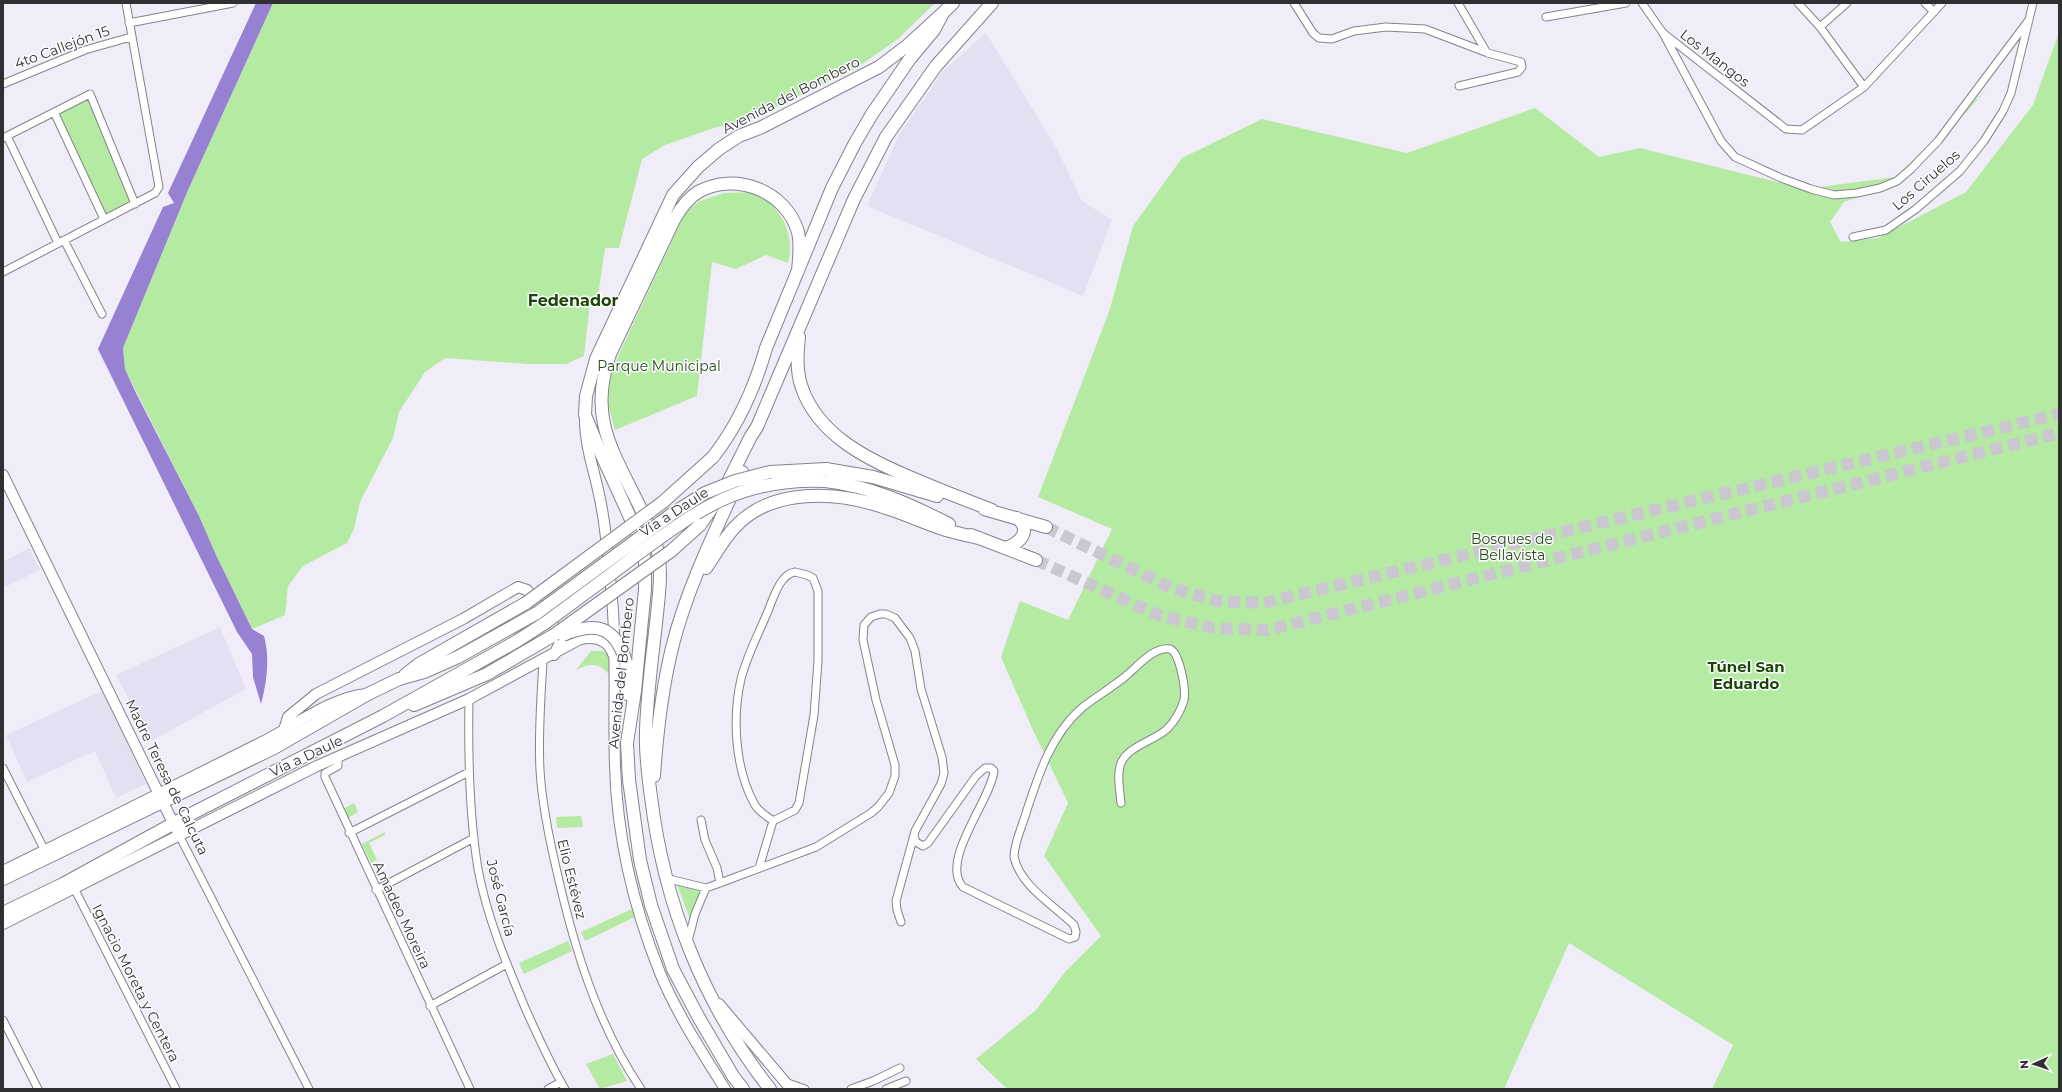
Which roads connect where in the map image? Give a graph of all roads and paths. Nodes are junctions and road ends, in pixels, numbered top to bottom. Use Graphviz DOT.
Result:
graph roads {
  1 [pos="126,3"];
  2 [pos="233,3"];
  3 [pos="954,3"];
  4 [pos="992,3"];
  5 [pos="1294,3"];
  6 [pos="1458,3"];
  7 [pos="1626,3"];
  8 [pos="1642,3"];
  9 [pos="1798,3"];
  10 [pos="1847,3"];
  11 [pos="1925,3"];
  12 [pos="1942,3"];
  13 [pos="2033,3"];
  14 [pos="1934,12"];
  15 [pos="943,13"];
  16 [pos="1546,17"];
  17 [pos="2028,21"];
  18 [pos="129,23"];
  19 [pos="1820,27"];
  20 [pos="1663,34"];
  21 [pos="131,37"];
  22 [pos="1488,53"];
  23 [pos="3,84"];
  24 [pos="1459,86"];
  25 [pos="1864,87"];
  26 [pos="54,112"];
  27 [pos="5,137"];
  28 [pos="135,204"];
  29 [pos="104,219"];
  30 [pos="1853,237"];
  31 [pos="61,241"];
  32 [pos="798,271"];
  33 [pos="3,272"];
  34 [pos="102,314"];
  35 [pos="799,329"];
  36 [pos="585,415"];
  37 [pos="757,427"];
  38 [pos="3,475"];
  39 [pos="992,510"];
  40 [pos="1017,518"];
  41 [pos="1046,528"];
  42 [pos="979,538"];
  43 [pos="1005,548"];
  44 [pos="1036,560"];
  45 [pos="690,595"];
  46 [pos="554,637"];
  47 [pos="554,655"];
  48 [pos="543,661"];
  49 [pos="620,662"];
  50 [pos="399,680"];
  51 [pos="368,694"];
  52 [pos="469,699"];
  53 [pos="383,716"];
  54 [pos="284,730"];
  55 [pos="627,742"];
  56 [pos="338,757"];
  57 [pos="3,768"];
  58 [pos="469,772"];
  59 [pos="161,798"];
  60 [pos="1121,803"];
  61 [pos="652,808"];
  62 [pos="189,815"];
  63 [pos="701,820"];
  64 [pos="773,821"];
  65 [pos="173,823"];
  66 [pos="182,833"];
  67 [pos="349,833"];
  68 [pos="914,835"];
  69 [pos="474,838"];
  70 [pos="45,851"];
  71 [pos="759,868"];
  72 [pos="3,872"];
  73 [pos="665,878"];
  74 [pos="3,880"];
  75 [pos="720,883"];
  76 [pos="74,888"];
  77 [pos="706,888"];
  78 [pos="376,890"];
  79 [pos="3,913"];
  80 [pos="901,922"];
  81 [pos="3,924"];
  82 [pos="688,944"];
  83 [pos="507,964"];
  84 [pos="710,994"];
  85 [pos="430,1006"];
  86 [pos="3,1020"];
  87 [pos="900,1068"];
  88 [pos="906,1081"];
  89 [pos="561,1082"];
  90 [pos="788,1085"];
  91 [pos="38,1089"];
  92 [pos="176,1089"];
  93 [pos="309,1089"];
  94 [pos="470,1089"];
  95 [pos="548,1089"];
  96 [pos="565,1089"];
  97 [pos="641,1089"];
  98 [pos="725,1089"];
  99 [pos="743,1089"];
  100 [pos="770,1089"];
  101 [pos="805,1089"];
  102 [pos="852,1089"];
  103 [pos="886,1089"];
  1 -- 18 [label="street"];
  2 -- 18 [label="street"];
  3 -- 15 [label="main road, Avenida del Bombero"];
  4 -- 35 [label="main road"];
  5 -- 22 [label="street"];
  6 -- 22 [label="street"];
  7 -- 16 [label="street"];
  8 -- 20 [label="street, Los Mangos"];
  9 -- 19 [label="street"];
  10 -- 19 [label="street"];
  11 -- 14 [label="street"];
  12 -- 14 [label="street"];
  13 -- 17 [label="street, Los Ciruelos"];
  14 -- 25 [label="street"];
  15 -- 32 [label="main road, Vía a Daule"];
  15 -- 36 [label="main road, Avenida del Bombero"];
  17 -- 20 [label="street"];
  17 -- 30 [label="street, Los Ciruelos"];
  18 -- 21 [label="street"];
  19 -- 25 [label="street"];
  20 -- 25 [label="street, Los Mangos"];
  21 -- 23 [label="street, 4to Callejón 15"];
  21 -- 28 [label="street"];
  22 -- 24 [label="street"];
  26 -- 27 [label="street"];
  26 -- 28 [label="street"];
  26 -- 29 [label="street"];
  27 -- 31 [label="street"];
  28 -- 29 [label="street"];
  29 -- 31 [label="street"];
  31 -- 33 [label="street"];
  31 -- 34 [label="street"];
  32 -- 50 [label="main road, Vía a Daule, bridge"];
  32 -- 61 [label="main road"];
  35 -- 37 [label="main road"];
  35 -- 39 [label="main road"];
  36 -- 49 [label="main road, Avenida del Bombero"];
  36 -- 55 [label="main road, Avenida del Bombero"];
  37 -- 45 [label="main road"];
  37 -- 46 [label="main road, Vía a Daule, bridge"];
  38 -- 59 [label="main road, Madre Teresa de Calcuta"];
  39 -- 40 [label="main road, Vía a Daule"];
  39 -- 50 [label="main road, Vía a Daule, bridge"];
  40 -- 41 [label="main road, Vía a Daule"];
  40 -- 43 [label="main road"];
  42 -- 43 [label="main road, Vía a Daule"];
  42 -- 45 [label="main road"];
  42 -- 53 [label="main road, Vía a Daule, bridge"];
  43 -- 44 [label="main road, Vía a Daule"];
  45 -- 61 [label="main road"];
  46 -- 49 [label="main road, bridge"];
  46 -- 53 [label="main road, Vía a Daule"];
  47 -- 48 [label="main road, Vía a Daule"];
  47 -- 49 [label="main road, Vía a Daule"];
  47 -- 54 [label="main road"];
  48 -- 52 [label="main road, Vía a Daule"];
  48 -- 97 [label="street, Elio Estévez"];
  49 -- 55 [label="main road"];
  49 -- 98 [label="main road, Avenida del Bombero"];
  50 -- 51 [label="main road, Vía a Daule"];
  51 -- 54 [label="main road, Vía a Daule"];
  51 -- 59 [label="main road, Vía a Daule"];
  52 -- 56 [label="main road, Vía a Daule"];
  52 -- 58 [label="street, José García"];
  53 -- 62 [label="main road, Vía a Daule"];
  54 -- 59 [label="main road, Vía a Daule"];
  55 -- 99 [label="main road, Avenida del Bombero"];
  56 -- 66 [label="main road, Vía a Daule"];
  56 -- 67 [label="street, Amadeo Moreira"];
  57 -- 70 [label="street"];
  58 -- 67 [label="street"];
  58 -- 69 [label="street, José García"];
  59 -- 65 [label="main road, Madre Teresa de Calcuta"];
  59 -- 70 [label="main road, Vía a Daule"];
  59 -- 74 [label="main road, Vía a Daule"];
  60 -- 68 [label="street"];
  61 -- 73 [label="main road"];
  62 -- 65 [label="main road, Vía a Daule"];
  62 -- 66 [label="main road"];
  63 -- 75 [label="street"];
  64 -- 64 [label="street"];
  64 -- 71 [label="street"];
  65 -- 66 [label="main road, Madre Teresa de Calcuta"];
  65 -- 79 [label="main road, Vía a Daule"];
  66 -- 76 [label="main road, Vía a Daule"];
  66 -- 93 [label="street, Madre Teresa de Calcuta"];
  67 -- 78 [label="street, Amadeo Moreira"];
  68 -- 71 [label="street"];
  68 -- 80 [label="street"];
  69 -- 78 [label="street"];
  69 -- 83 [label="street, José García"];
  70 -- 72 [label="main road, Vía a Daule"];
  71 -- 75 [label="street"];
  73 -- 77 [label="street"];
  73 -- 82 [label="main road"];
  75 -- 77 [label="street"];
  76 -- 81 [label="main road, Vía a Daule"];
  76 -- 92 [label="street, Ignacio Moreta y Centera"];
  77 -- 82 [label="street"];
  78 -- 85 [label="street, Amadeo Moreira"];
  82 -- 84 [label="main road"];
  83 -- 85 [label="street"];
  83 -- 89 [label="street, José García"];
  84 -- 90 [label="main road"];
  84 -- 100 [label="main road"];
  85 -- 94 [label="street, Amadeo Moreira"];
  86 -- 91 [label="street"];
  87 -- 102 [label="street"];
  88 -- 103 [label="street"];
  89 -- 95 [label="street"];
  89 -- 96 [label="street, José García"];
  90 -- 101 [label="street"];
}
